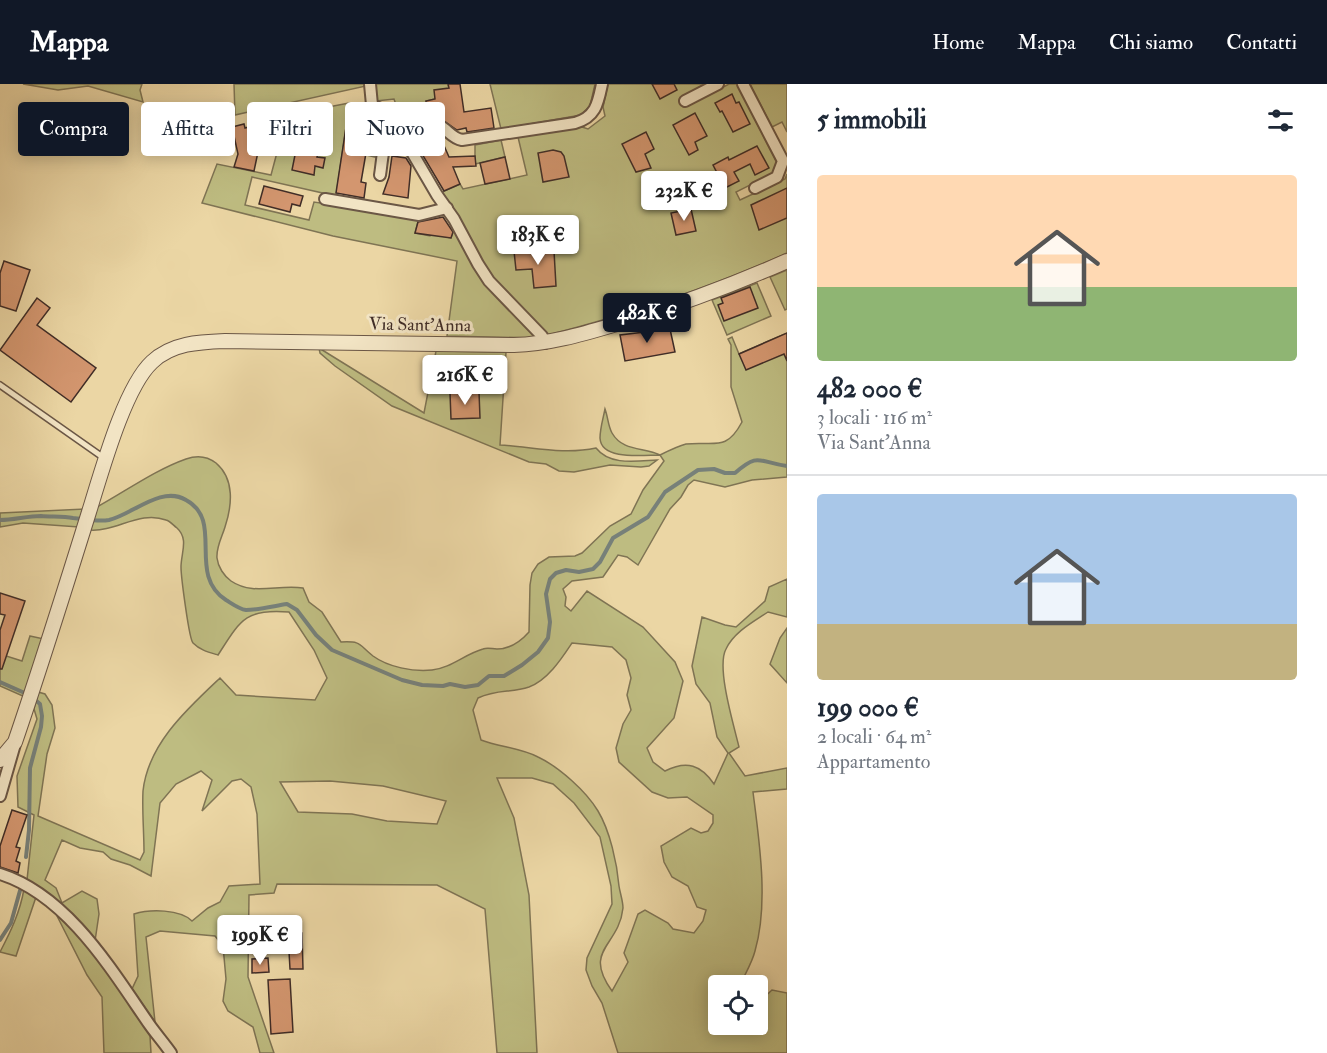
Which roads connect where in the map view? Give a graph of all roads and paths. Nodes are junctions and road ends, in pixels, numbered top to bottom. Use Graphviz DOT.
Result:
graph roads {
  1 [pos="370,84"];
  2 [pos="602,84"];
  3 [pos="718,84"];
  4 [pos="743,84"];
  5 [pos="684,101"];
  6 [pos="372,102"];
  7 [pos="445,130"];
  8 [pos="383,156"];
  9 [pos="415,156"];
  10 [pos="785,160"];
  11 [pos="380,175"];
  12 [pos="755,188"];
  13 [pos="325,200"];
  14 [pos="447,208"];
  15 [pos="787,261"];
  16 [pos="545,344"];
  17 [pos="0,385"];
  18 [pos="105,459"];
  19 [pos="15,742"];
  20 [pos="0,760"];
  21 [pos="0,796"];
  22 [pos="0,874"];
  23 [pos="171,1053"];
  1 -- 6 [label="street"];
  2 -- 7 [label="street"];
  3 -- 5 [label="street"];
  4 -- 10 [label="street"];
  8 -- 11 [label="street"];
  9 -- 14 [label="street"];
  10 -- 12 [label="street"];
  13 -- 14 [label="street"];
  14 -- 16 [label="street"];
  15 -- 16 [label="street, Via Sant'Anna"];
  16 -- 18 [label="street, Via Sant'Anna"];
  17 -- 18 [label="lane"];
  18 -- 19 [label="street, Via Sant'Anna"];
  19 -- 20 [label="street, Via Sant'Anna"];
  19 -- 21 [label="street"];
  22 -- 23 [label="street"];
}
